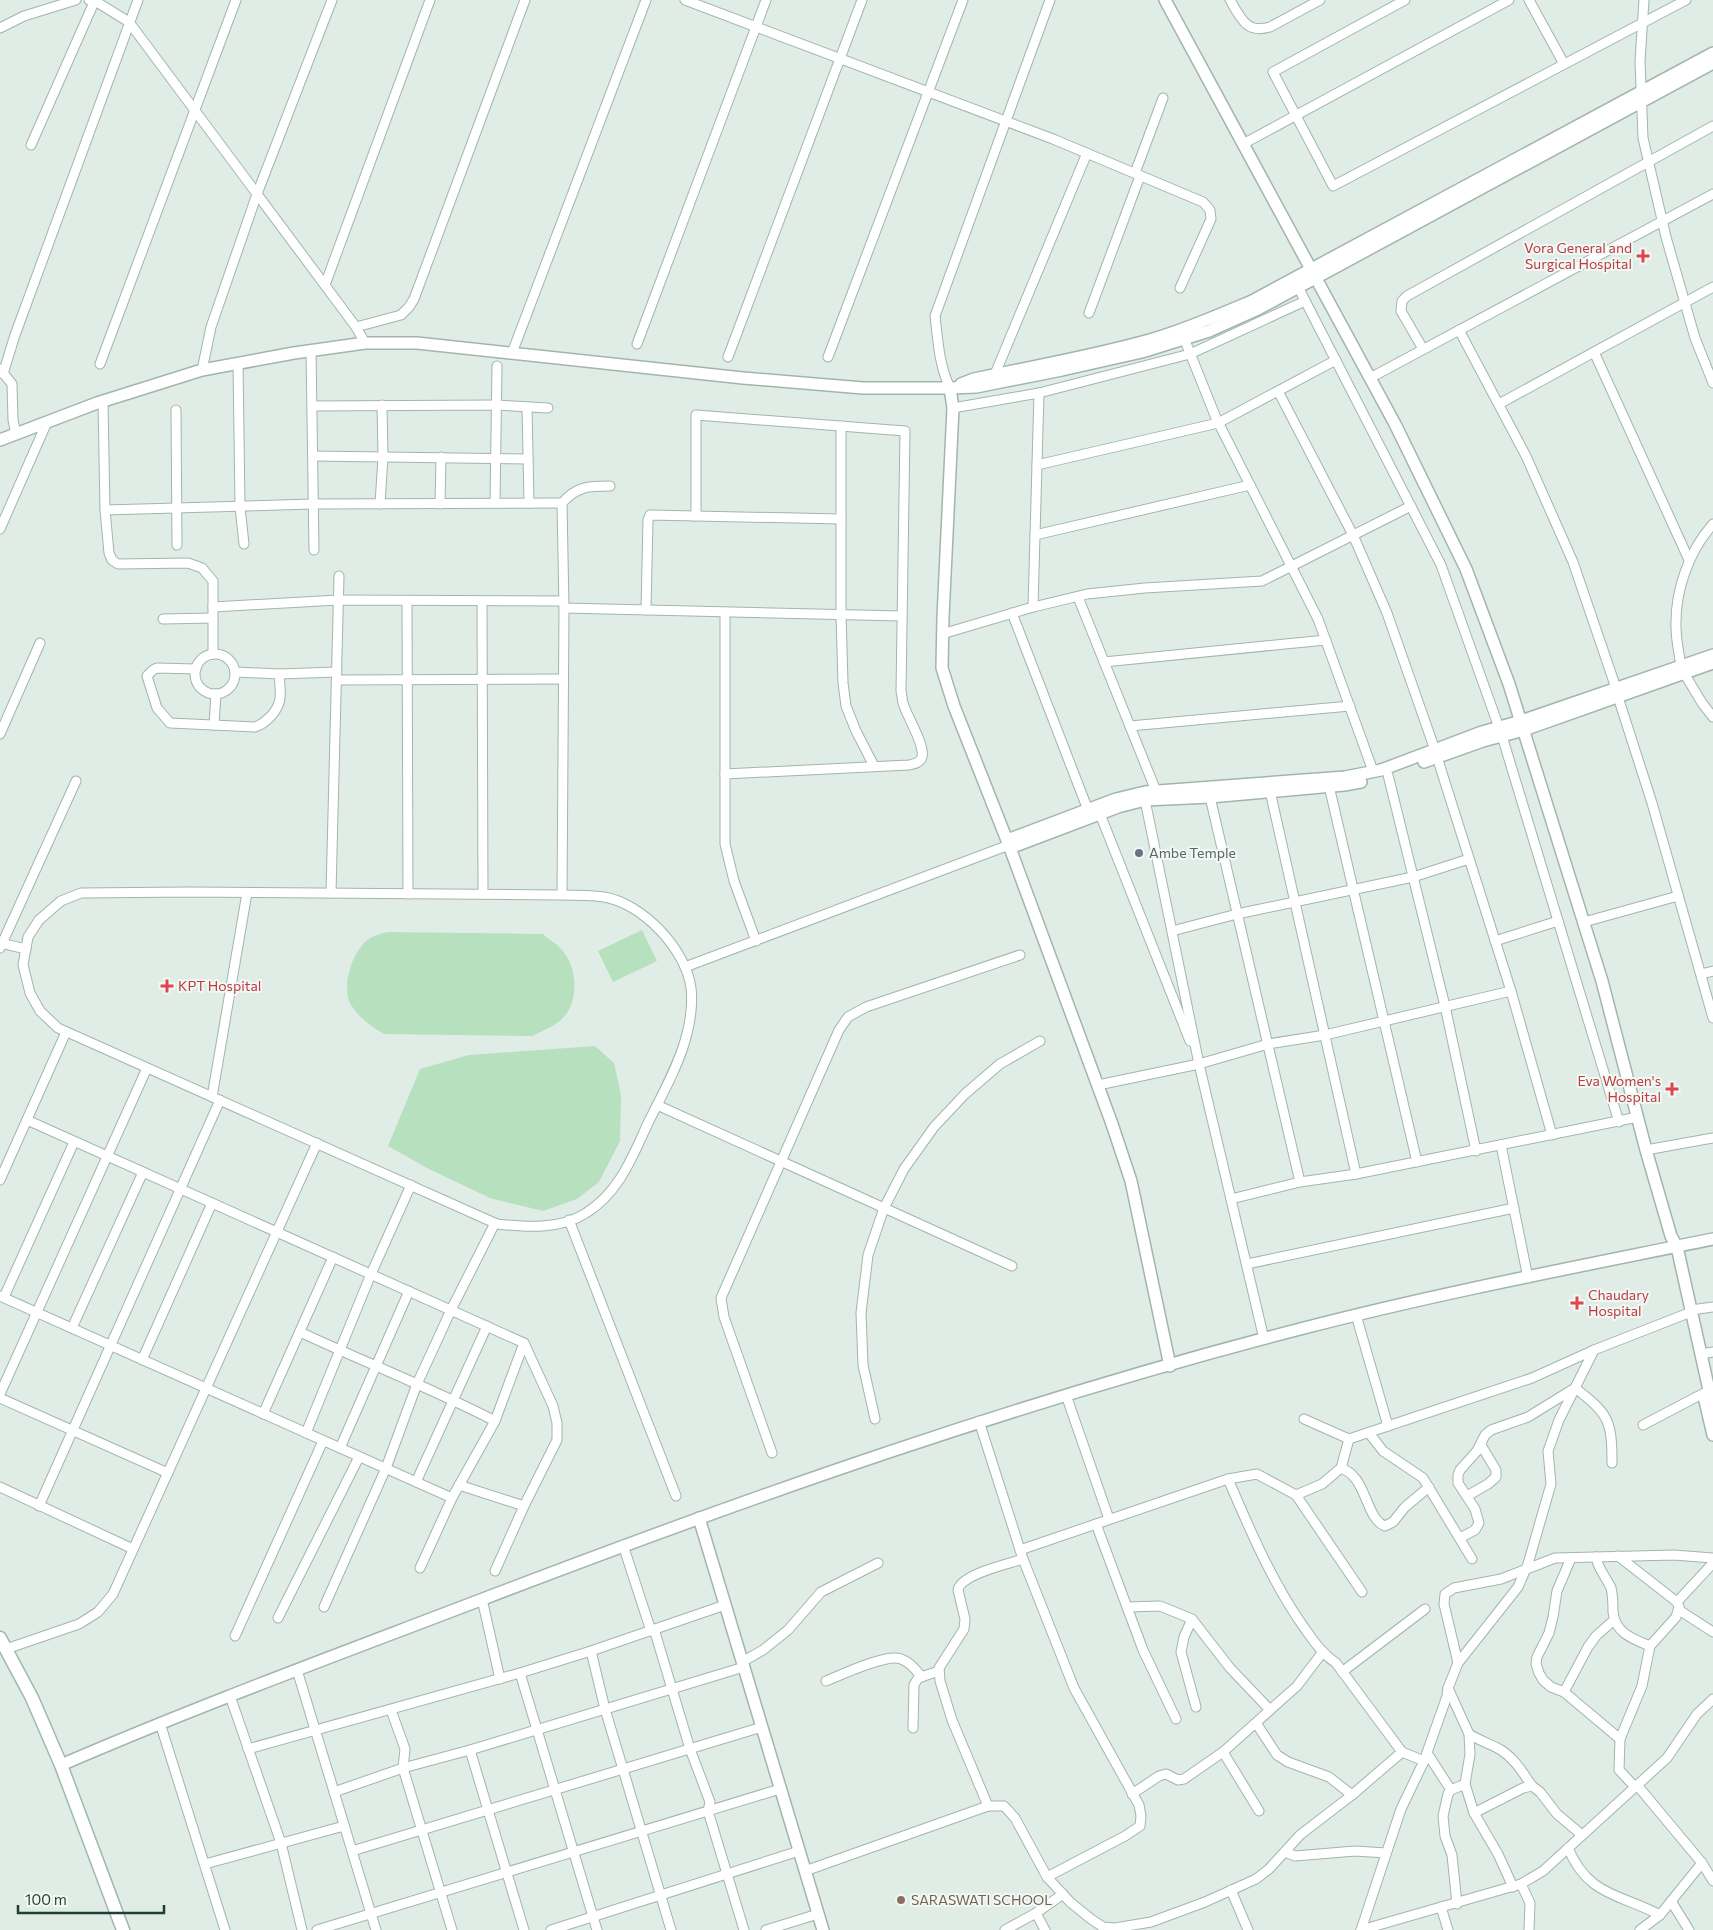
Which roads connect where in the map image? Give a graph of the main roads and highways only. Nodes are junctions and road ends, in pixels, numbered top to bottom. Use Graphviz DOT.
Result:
graph roads {
  1 [pos="3,1644"];
  2 [pos="123,1930"];
  1 -- 2 [label="main road"];
}
